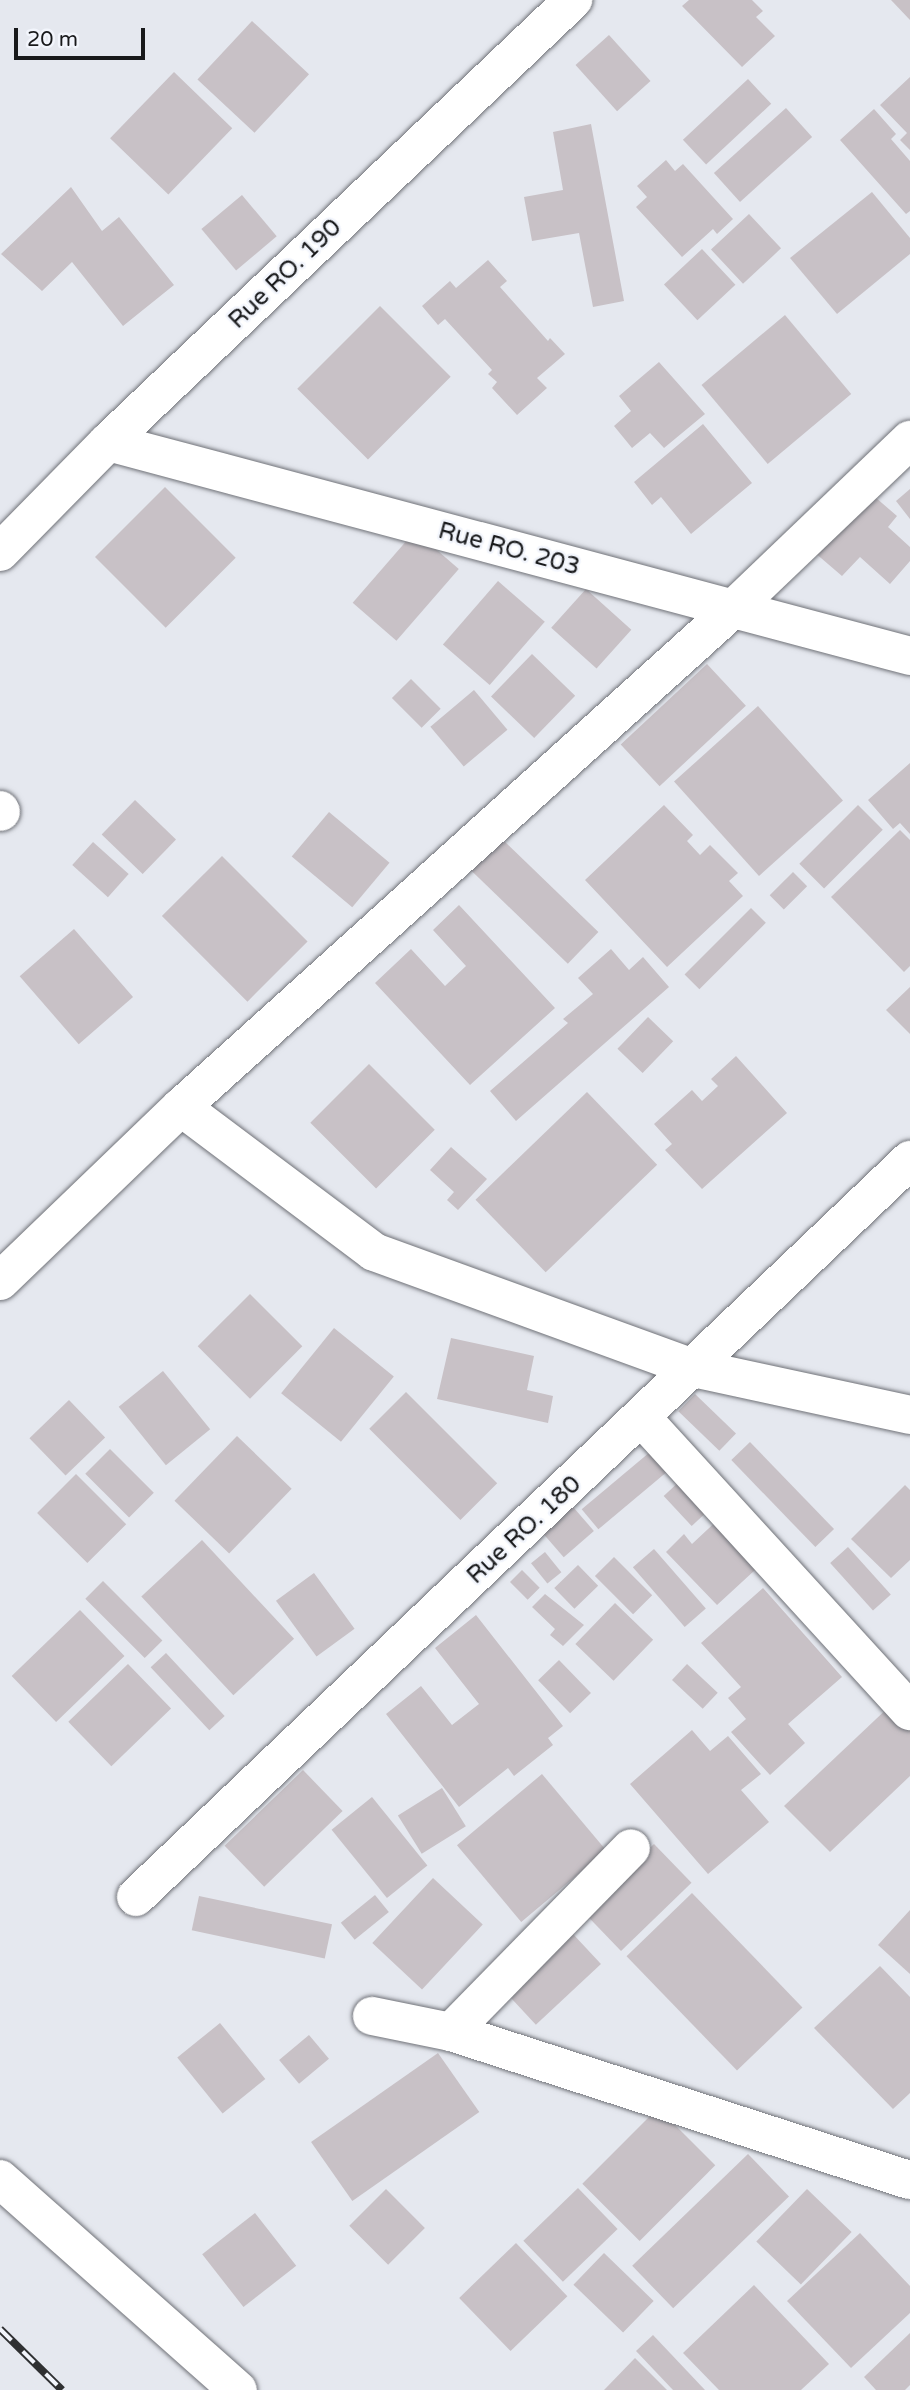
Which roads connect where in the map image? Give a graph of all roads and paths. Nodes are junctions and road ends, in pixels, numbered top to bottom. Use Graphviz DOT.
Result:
graph roads {
  1 [pos="573,0"];
  2 [pos="910,440"];
  3 [pos="108,442"];
  4 [pos="0,552"];
  5 [pos="733,609"];
  6 [pos="910,656"];
  7 [pos="181,1107"];
  8 [pos="910,1160"];
  9 [pos="2,1276"];
  10 [pos="693,1368"];
  11 [pos="910,1415"];
  12 [pos="642,1418"];
  13 [pos="910,1711"];
  14 [pos="631,1848"];
  15 [pos="136,1897"];
  16 [pos="372,2016"];
  17 [pos="451,2032"];
  18 [pos="906,2175"];
  19 [pos="0,2179"];
  20 [pos="238,2390"];
  1 -- 3 [label="street, Rue RO. 190"];
  2 -- 5 [label="street"];
  3 -- 4 [label="street, Rue RO. 190"];
  3 -- 5 [label="street, Rue RO. 203"];
  5 -- 6 [label="street, Rue RO. 203"];
  5 -- 7 [label="street"];
  7 -- 9 [label="street"];
  7 -- 10 [label="street"];
  8 -- 10 [label="street, Rue RO. 180"];
  10 -- 11 [label="street"];
  10 -- 12 [label="street, Rue RO. 180"];
  12 -- 13 [label="street"];
  12 -- 15 [label="street, Rue RO. 180"];
  14 -- 17 [label="street"];
  16 -- 17 [label="street"];
  17 -- 18 [label="street"];
  19 -- 20 [label="street"];
}
